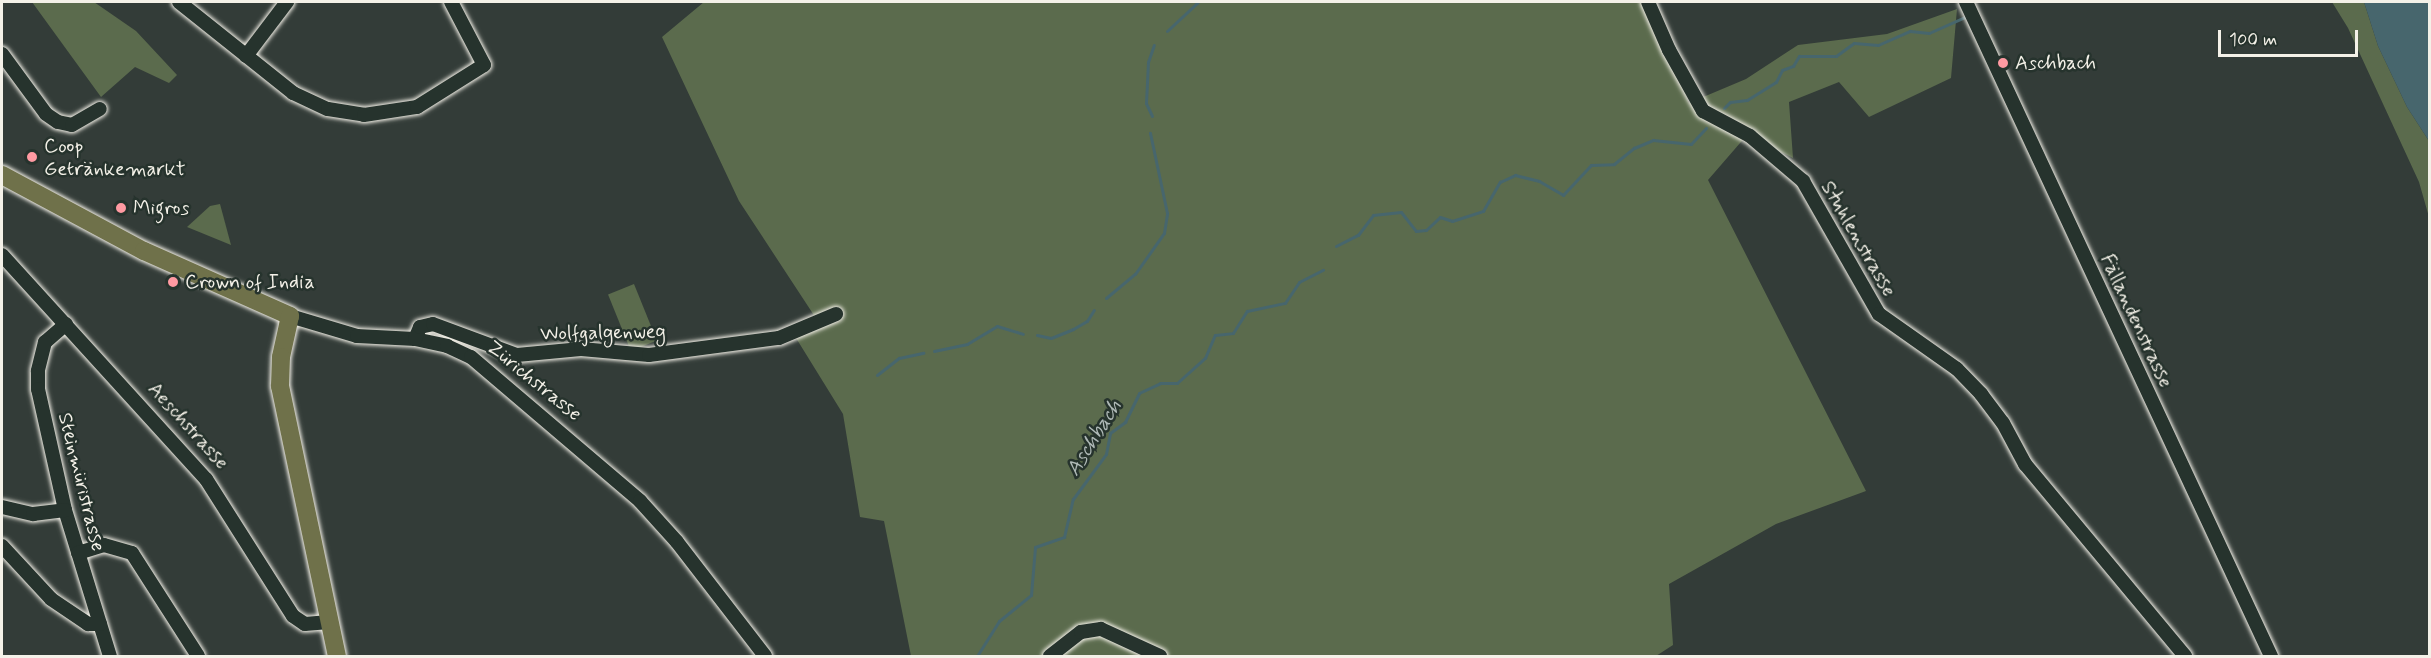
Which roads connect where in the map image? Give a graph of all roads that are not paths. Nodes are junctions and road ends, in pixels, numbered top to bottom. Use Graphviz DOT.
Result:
graph roads {
  1 [pos="179,2"];
  2 [pos="287,2"];
  3 [pos="451,2"];
  4 [pos="1648,2"];
  5 [pos="1966,2"];
  6 [pos="2,54"];
  7 [pos="246,56"];
  8 [pos="100,109"];
  9 [pos="2,175"];
  10 [pos="2,255"];
  11 [pos="836,314"];
  12 [pos="290,316"];
  13 [pos="66,324"];
  14 [pos="416,339"];
  15 [pos="2,507"];
  16 [pos="65,510"];
  17 [pos="2,546"];
  18 [pos="78,553"];
  19 [pos="329,622"];
  20 [pos="100,624"];
  21 [pos="110,657"];
  22 [pos="198,657"];
  23 [pos="337,657"];
  24 [pos="765,657"];
  25 [pos="1050,657"];
  26 [pos="1160,657"];
  27 [pos="2186,657"];
  28 [pos="2271,657"];
  1 -- 7 [label="street"];
  2 -- 7 [label="street"];
  3 -- 7 [label="street"];
  4 -- 27 [label="street, Stuhlenstrasse"];
  5 -- 28 [label="street, Fällandenstrasse"];
  6 -- 8 [label="street"];
  9 -- 12 [label="main road, Zürichstrasse"];
  10 -- 13 [label="street, Aeschstrasse"];
  11 -- 14 [label="street, Wolfgalgenweg"];
  12 -- 14 [label="street, Zürichstrasse"];
  12 -- 19 [label="main road"];
  13 -- 16 [label="street, Steinmüristrasse"];
  13 -- 19 [label="street, Aeschstrasse"];
  14 -- 24 [label="street, Zürichstrasse"];
  15 -- 16 [label="street"];
  16 -- 18 [label="street, Steinmüristrasse"];
  17 -- 20 [label="street"];
  18 -- 20 [label="street, Steinmüristrasse"];
  18 -- 22 [label="street"];
  19 -- 23 [label="main road"];
  20 -- 21 [label="street, Steinmüristrasse"];
  25 -- 26 [label="street"];
}
